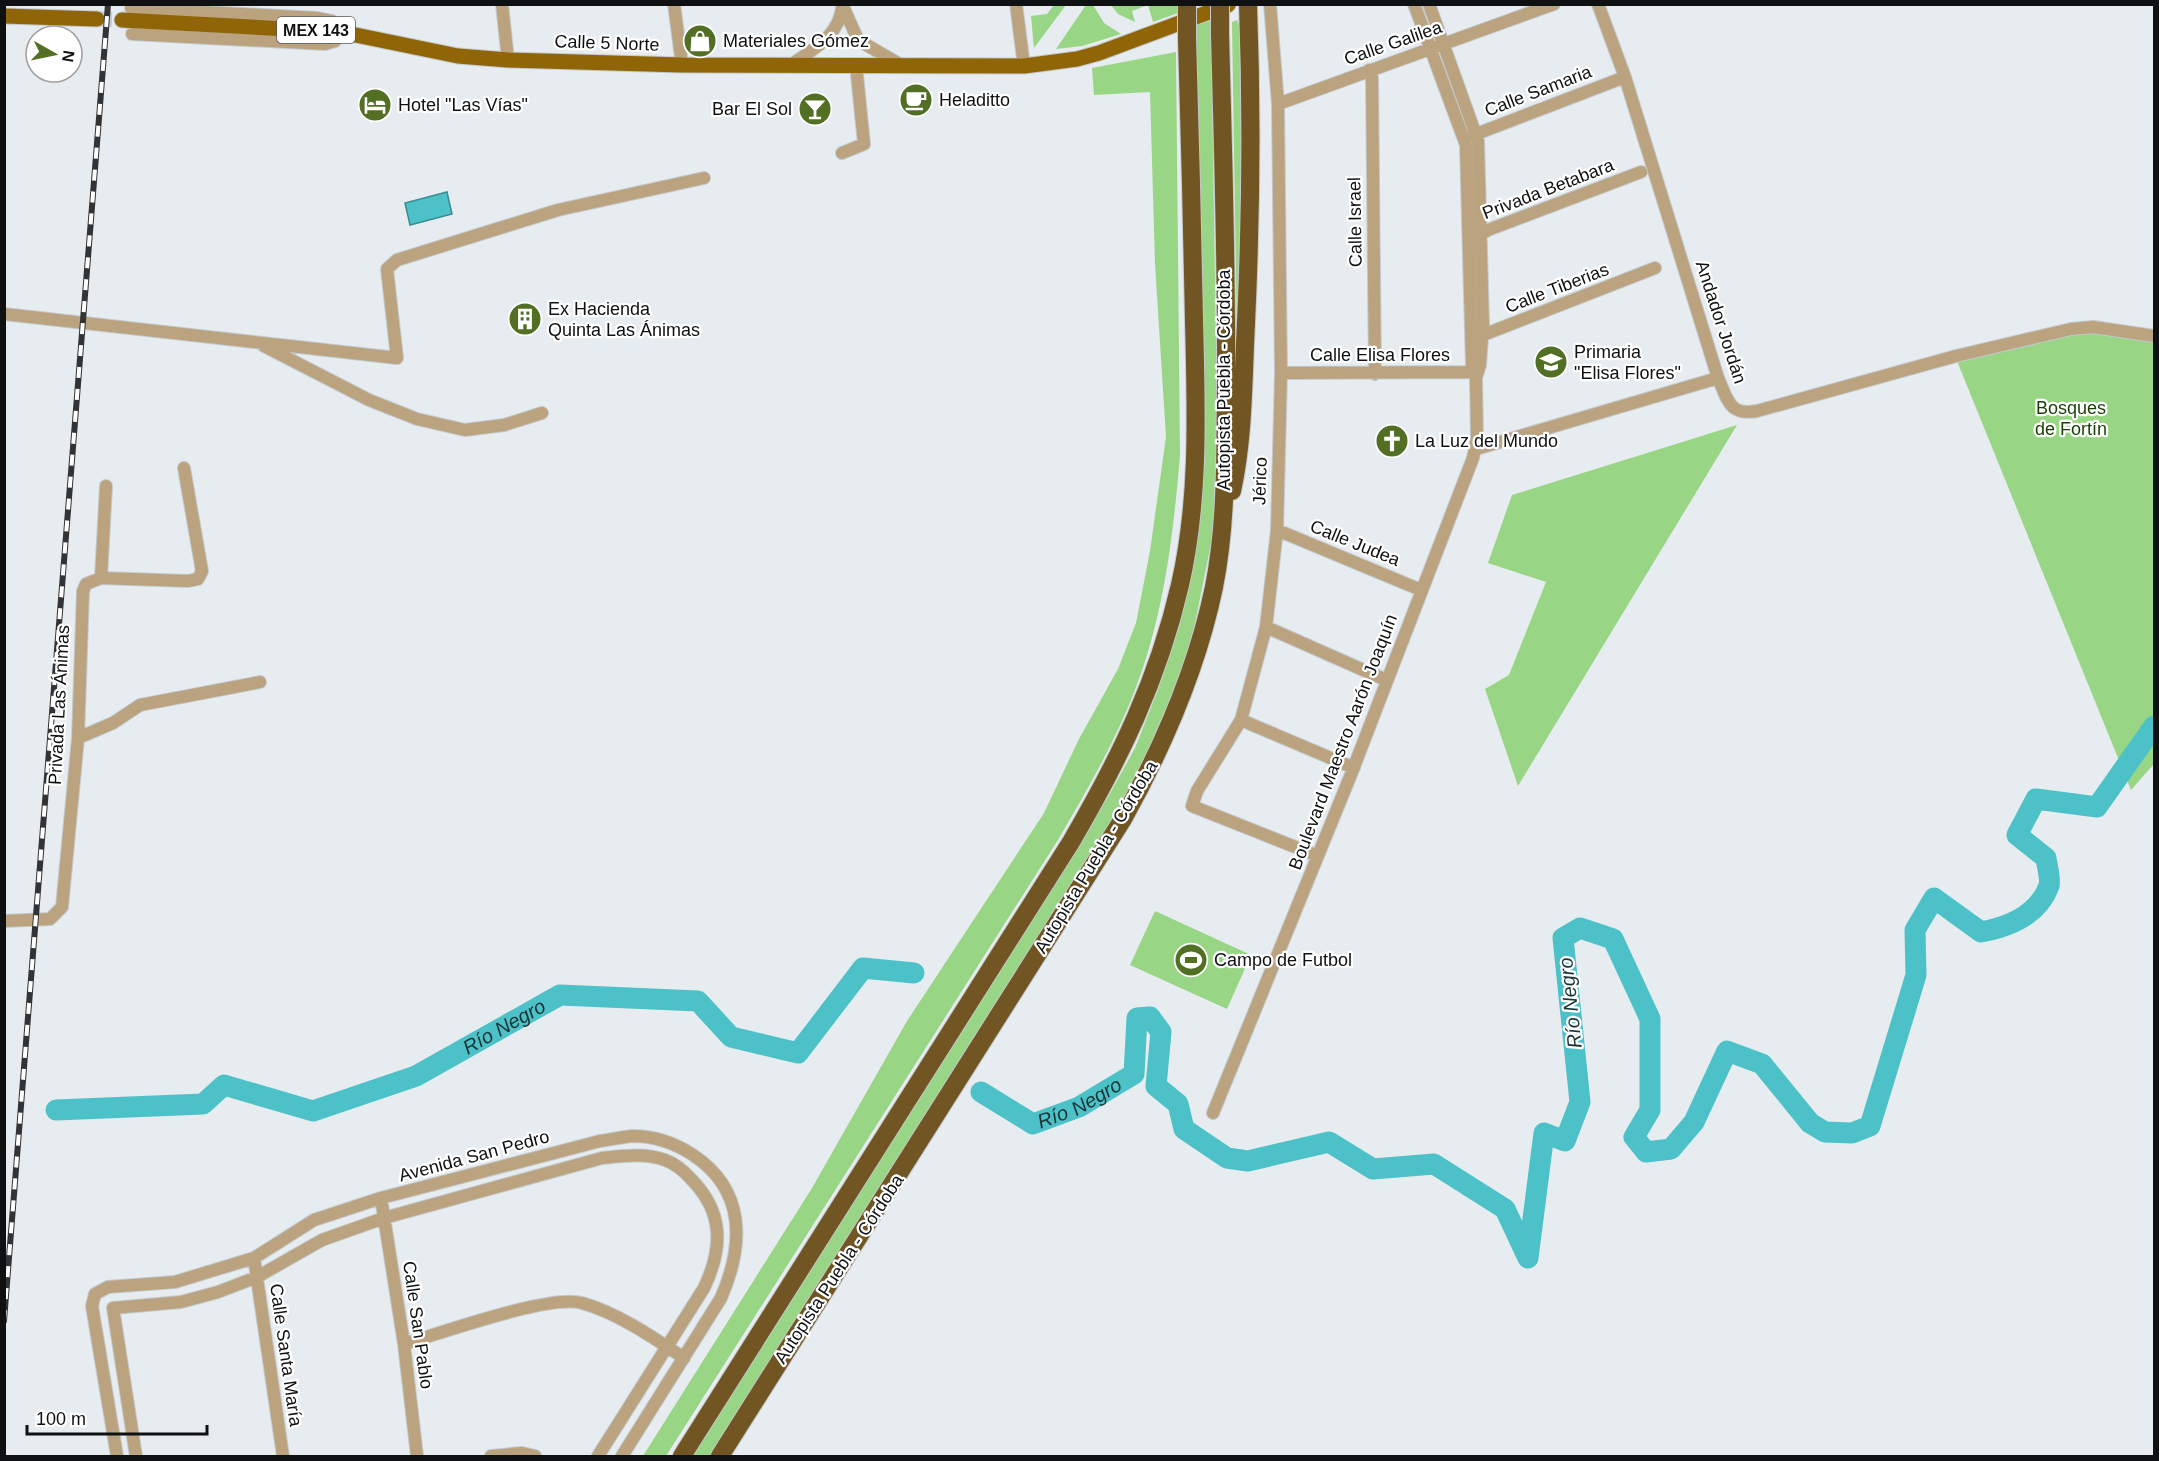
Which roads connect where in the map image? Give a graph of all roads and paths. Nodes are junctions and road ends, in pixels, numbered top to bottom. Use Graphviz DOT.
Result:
graph roads {
  1 [pos="502,4"];
  2 [pos="674,4"];
  3 [pos="1016,4"];
  4 [pos="1187,4"];
  5 [pos="1220,4"];
  6 [pos="1228,4"];
  7 [pos="1248,4"];
  8 [pos="1270,4"];
  9 [pos="1414,4"];
  10 [pos="1429,4"];
  11 [pos="1554,4"];
  12 [pos="1598,4"];
  13 [pos="842,6"];
  14 [pos="127,14"];
  15 [pos="4,16"];
  16 [pos="97,19"];
  17 [pos="341,32"];
  18 [pos="132,34"];
  19 [pos="1437,47"];
  20 [pos="508,60"];
  21 [pos="682,65"];
  22 [pos="791,65"];
  23 [pos="856,65"];
  24 [pos="902,65"];
  25 [pos="1024,66"];
  26 [pos="1369,70"];
  27 [pos="1624,76"];
  28 [pos="1278,104"];
  29 [pos="1477,134"];
  30 [pos="1464,138"];
  31 [pos="843,153"];
  32 [pos="1641,172"];
  33 [pos="704,178"];
  34 [pos="1482,235"];
  35 [pos="1468,240"];
  36 [pos="1655,268"];
  37 [pos="4,314"];
  38 [pos="2154,336"];
  39 [pos="1477,337"];
  40 [pos="258,342"];
  41 [pos="1281,373"];
  42 [pos="1375,374"];
  43 [pos="1476,374"];
  44 [pos="1718,378"];
  45 [pos="542,413"];
  46 [pos="1476,449"];
  47 [pos="184,468"];
  48 [pos="106,486"];
  49 [pos="1276,530"];
  50 [pos="1222,533"];
  51 [pos="100,578"];
  52 [pos="1421,590"];
  53 [pos="1266,627"];
  54 [pos="1386,680"];
  55 [pos="260,682"];
  56 [pos="1240,720"];
  57 [pos="78,738"];
  58 [pos="1354,768"];
  59 [pos="1318,856"];
  60 [pos="4,921"];
  61 [pos="1214,1113"];
  62 [pos="381,1198"];
  63 [pos="384,1218"];
  64 [pos="254,1258"];
  65 [pos="256,1277"];
  66 [pos="95,1294"];
  67 [pos="113,1308"];
  68 [pos="404,1344"];
  69 [pos="666,1346"];
  70 [pos="684,1358"];
  71 [pos="117,1456"];
  72 [pos="136,1456"];
  73 [pos="282,1456"];
  74 [pos="417,1456"];
  75 [pos="491,1456"];
  76 [pos="535,1456"];
  77 [pos="598,1456"];
  78 [pos="622,1456"];
  79 [pos="682,1456"];
  80 [pos="720,1456"];
  1 -- 20 [label="street"];
  2 -- 21 [label="street"];
  3 -- 25 [label="street"];
  4 -- 79 [label="highway, Autopista Puebla - Córdoba, bridge"];
  5 -- 50 [label="highway, Autopista Puebla - Córdoba, bridge"];
  6 -- 25 [label="main road, Calle 5 Norte / MEX 143"];
  7 -- 50 [label="highway"];
  8 -- 28 [label="street, Jérico"];
  9 -- 19 [label="street, Boulevard Maestro Aarón Joaquín"];
  10 -- 19 [label="street, Boulevard Maestro Aarón Joaquín"];
  11 -- 19 [label="street, Calle Galilea"];
  12 -- 27 [label="street, Andador Jordán"];
  13 -- 22 [label="street"];
  13 -- 24 [label="street"];
  14 -- 17 [label="main road, Calle 5 Norte / MEX 143"];
  15 -- 16 [label="main road"];
  17 -- 18 [label="street"];
  17 -- 20 [label="main road, Calle 5 Norte / MEX 143"];
  19 -- 26 [label="street, Calle Galilea"];
  19 -- 29 [label="street, Boulevard Maestro Aarón Joaquín"];
  19 -- 30 [label="street, Boulevard Maestro Aarón Joaquín"];
  20 -- 21 [label="main road, Calle 5 Norte / MEX 143"];
  21 -- 22 [label="main road, Calle 5 Norte / MEX 143"];
  22 -- 23 [label="main road, Calle 5 Norte / MEX 143"];
  23 -- 24 [label="main road, Calle 5 Norte / MEX 143"];
  23 -- 31 [label="street"];
  24 -- 25 [label="main road, Calle 5 Norte / MEX 143"];
  26 -- 28 [label="street, Calle Galilea"];
  26 -- 42 [label="street, Calle Israel"];
  27 -- 29 [label="street, Calle Samaria"];
  27 -- 44 [label="street, Andador Jordán"];
  28 -- 41 [label="street, Jérico"];
  29 -- 30 [label="street, Calle Samaria"];
  29 -- 34 [label="street, Boulevard Maestro Aarón Joaquín"];
  30 -- 35 [label="street, Boulevard Maestro Aarón Joaquín"];
  32 -- 34 [label="street, Privada Betabara"];
  33 -- 40 [label="street"];
  34 -- 35 [label="street, Privada Betabara"];
  34 -- 39 [label="street, Boulevard Maestro Aarón Joaquín"];
  35 -- 39 [label="street, Boulevard Maestro Aarón Joaquín"];
  36 -- 39 [label="street, Calle Tiberias"];
  37 -- 40 [label="street"];
  38 -- 44 [label="street, Andador Jordán"];
  39 -- 43 [label="street, Boulevard Maestro Aarón Joaquín"];
  40 -- 45 [label="street"];
  41 -- 42 [label="street, Calle Elisa Flores"];
  41 -- 49 [label="street, Jérico"];
  42 -- 43 [label="street, Calle Elisa Flores"];
  43 -- 46 [label="street, Boulevard Maestro Aarón Joaquín"];
  44 -- 46 [label="street"];
  46 -- 52 [label="street, Boulevard Maestro Aarón Joaquín"];
  47 -- 51 [label="street"];
  48 -- 51 [label="street"];
  49 -- 52 [label="street, Calle Judea"];
  49 -- 53 [label="street, Jérico"];
  50 -- 80 [label="highway, Autopista Puebla - Córdoba"];
  51 -- 57 [label="street, Privada Las Ánimas"];
  52 -- 54 [label="street, Boulevard Maestro Aarón Joaquín"];
  53 -- 54 [label="street"];
  53 -- 56 [label="street, Jérico"];
  54 -- 58 [label="street, Boulevard Maestro Aarón Joaquín"];
  55 -- 57 [label="street"];
  56 -- 58 [label="street"];
  56 -- 59 [label="street, Jérico"];
  57 -- 60 [label="street, Privada Las Ánimas"];
  58 -- 59 [label="street, Boulevard Maestro Aarón Joaquín"];
  59 -- 61 [label="street, Boulevard Maestro Aarón Joaquín"];
  62 -- 63 [label="street, Calle San Pablo"];
  62 -- 64 [label="street, Avenida San Pedro"];
  62 -- 70 [label="street, Avenida San Pedro"];
  63 -- 65 [label="street, Avenida San Pedro"];
  63 -- 68 [label="street, Calle San Pablo"];
  63 -- 69 [label="street, Avenida San Pedro"];
  64 -- 65 [label="street, Calle Santa María"];
  64 -- 66 [label="street, Avenida San Pedro"];
  65 -- 67 [label="street, Avenida San Pedro"];
  65 -- 73 [label="street, Calle Santa María"];
  66 -- 67 [label="street"];
  66 -- 71 [label="street"];
  67 -- 72 [label="street"];
  68 -- 69 [label="street"];
  68 -- 74 [label="street, Calle San Pablo"];
  69 -- 70 [label="street"];
  69 -- 77 [label="street, Avenida San Pedro"];
  70 -- 78 [label="street, Avenida San Pedro"];
  75 -- 76 [label="street"];
}
